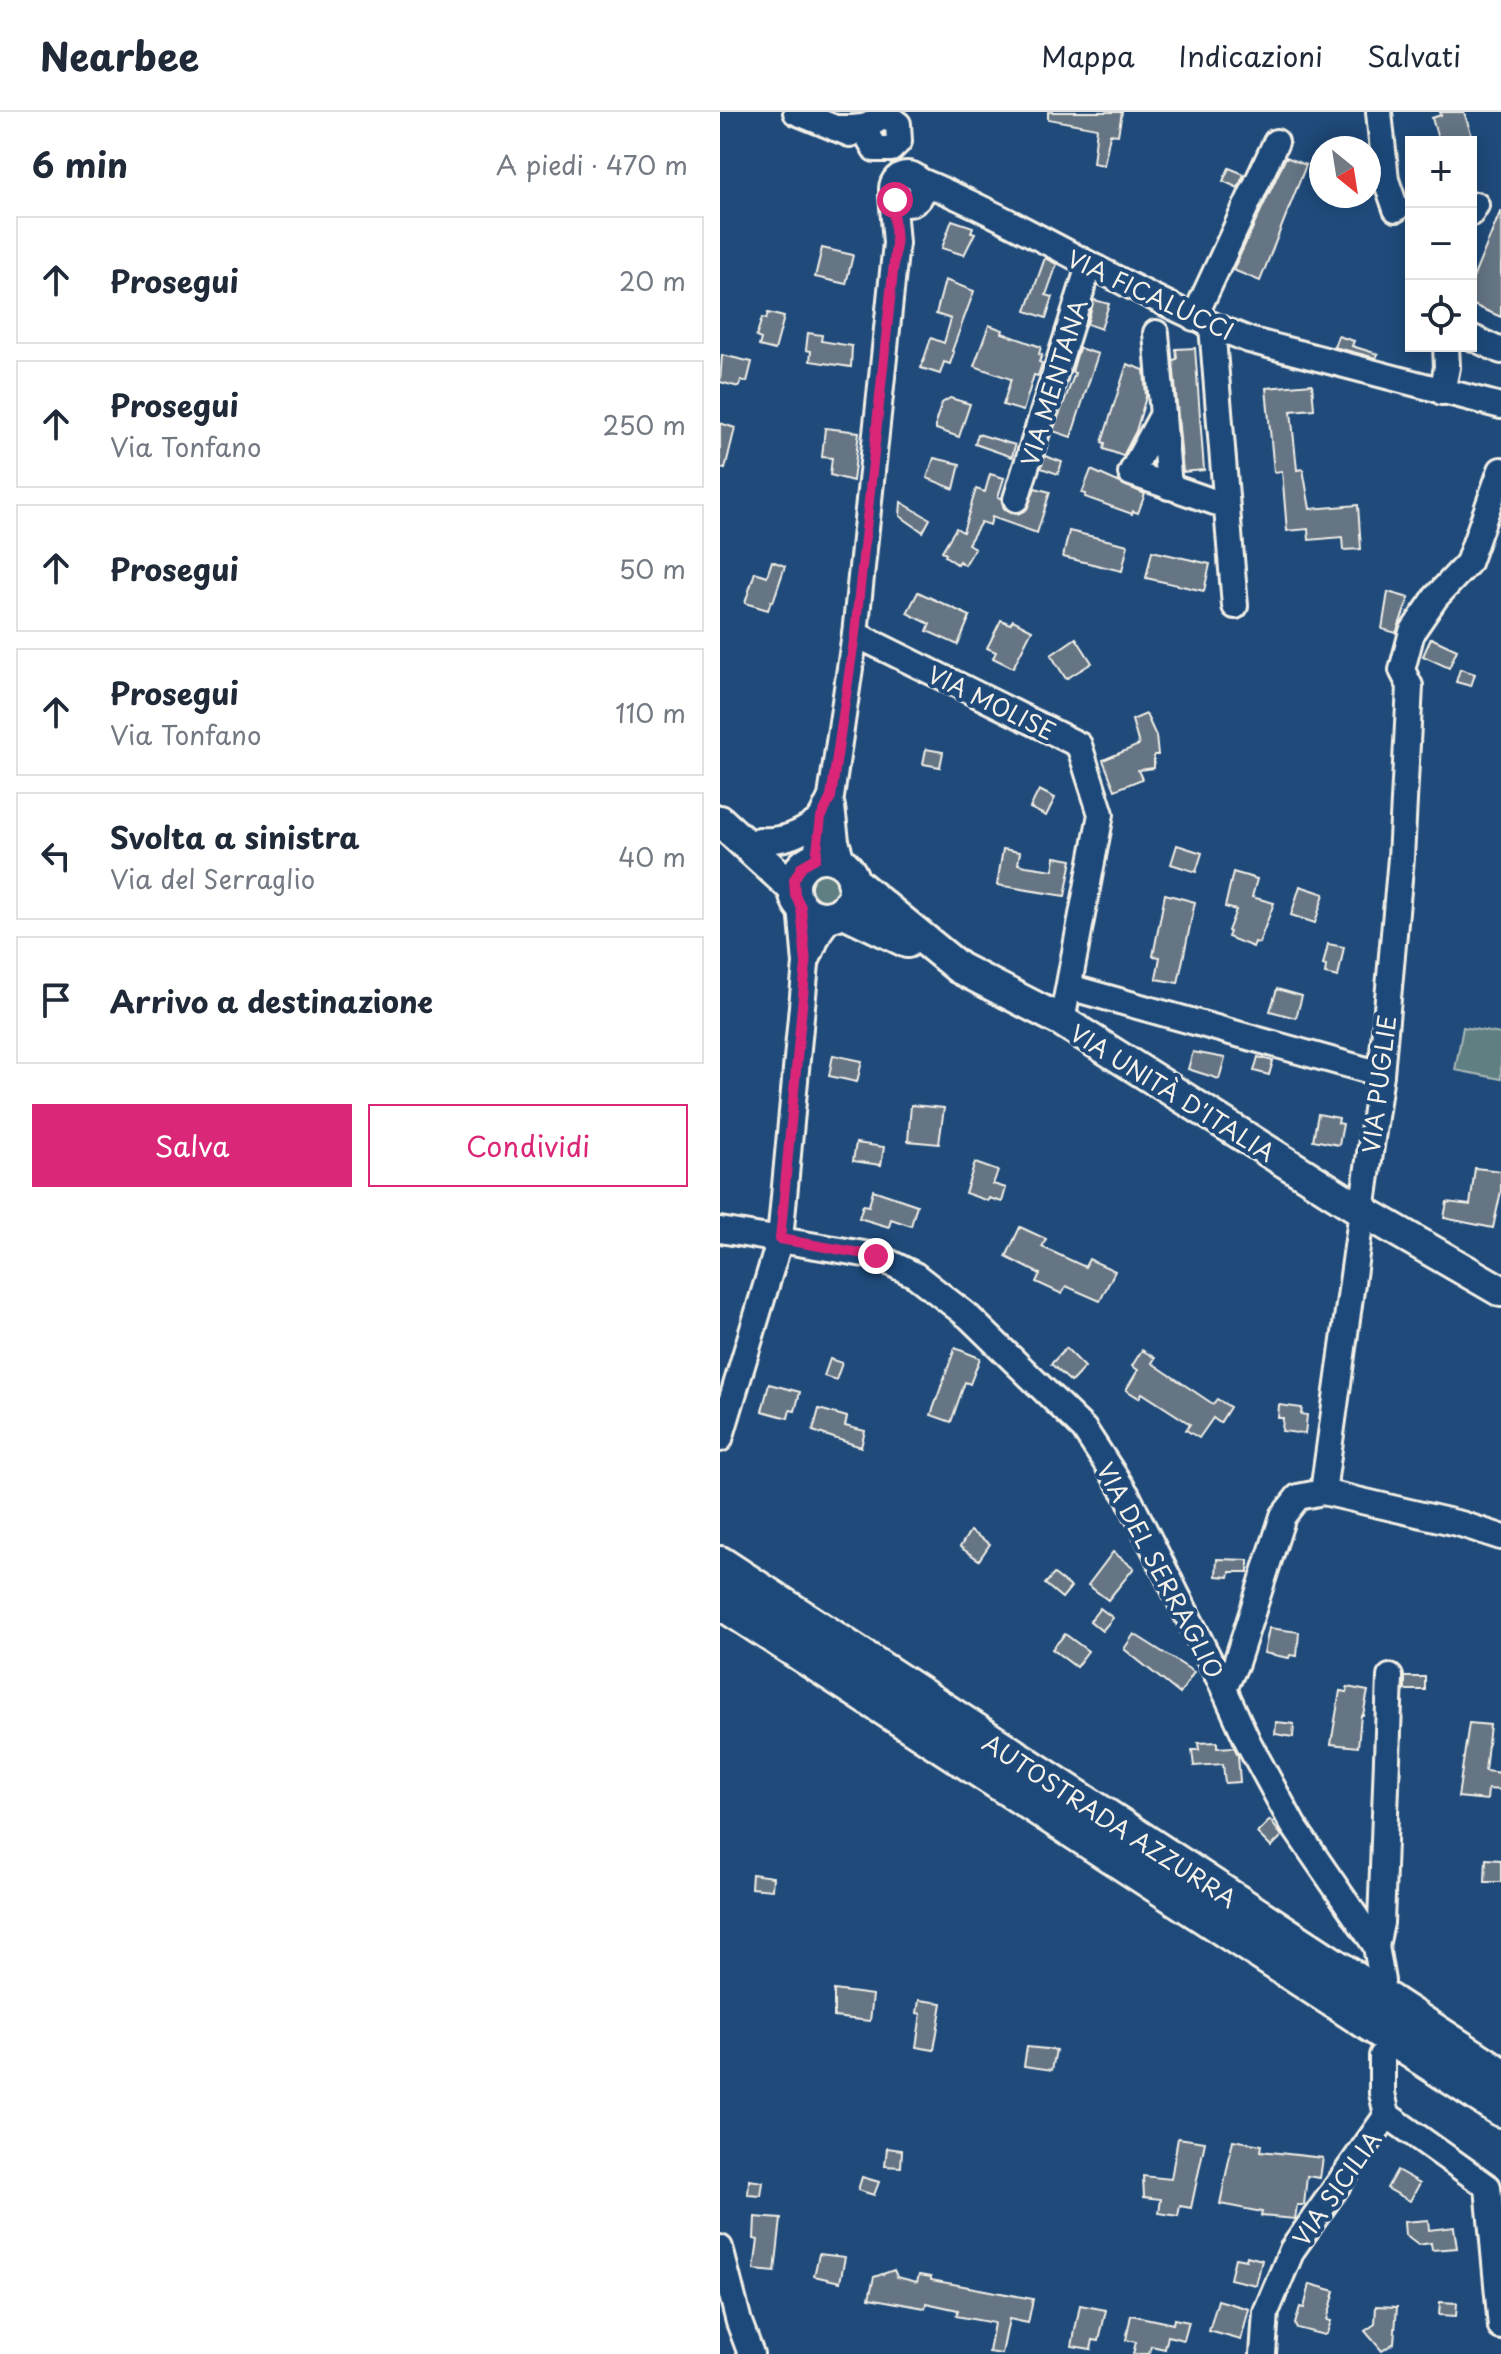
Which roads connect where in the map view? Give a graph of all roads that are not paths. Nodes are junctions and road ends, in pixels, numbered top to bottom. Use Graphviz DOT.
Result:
graph roads {
  1 [pos="796,112"];
  2 [pos="1379,112"];
  3 [pos="882,127"];
  4 [pos="1276,142"];
  5 [pos="907,189"];
  6 [pos="1396,209"];
  7 [pos="1089,266"];
  8 [pos="1203,322"];
  9 [pos="1156,333"];
  10 [pos="1477,340"];
  11 [pos="1501,351"];
  12 [pos="1446,352"];
  13 [pos="1442,392"];
  14 [pos="1501,406"];
  15 [pos="1163,414"];
  16 [pos="1501,470"];
  17 [pos="1169,487"];
  18 [pos="1016,499"];
  19 [pos="1226,506"];
  20 [pos="1235,606"];
  21 [pos="855,634"];
  22 [pos="826,807"];
  23 [pos="724,824"];
  24 [pos="759,840"];
  25 [pos="830,866"];
  26 [pos="797,898"];
  27 [pos="836,914"];
  28 [pos="806,964"];
  29 [pos="959,968"];
  30 [pos="1069,987"];
  31 [pos="1062,1021"];
  32 [pos="1381,1074"];
  33 [pos="1361,1210"];
  34 [pos="720,1230"];
  35 [pos="780,1239"];
  36 [pos="1501,1291"];
  37 [pos="720,1439"];
  38 [pos="1323,1492"];
  39 [pos="1501,1537"];
  40 [pos="720,1564"];
  41 [pos="720,1601"];
  42 [pos="1390,1677"];
  43 [pos="1224,1689"];
  44 [pos="1376,1946"];
  45 [pos="1382,1981"];
  46 [pos="1382,2056"];
  47 [pos="1501,2075"];
  48 [pos="1501,2109"];
  49 [pos="1387,2115"];
  50 [pos="720,2248"];
  51 [pos="1501,2327"];
  52 [pos="751,2354"];
  53 [pos="1263,2354"];
  1 -- 3 [label="street"];
  2 -- 6 [label="street"];
  3 -- 5 [label="street"];
  4 -- 8 [label="street"];
  5 -- 7 [label="street, VIA FICALUCCI"];
  5 -- 21 [label="street"];
  7 -- 8 [label="street, VIA FICALUCCI"];
  7 -- 18 [label="street, VIA MENTANA"];
  8 -- 13 [label="street, VIA FICALUCCI"];
  8 -- 19 [label="street"];
  9 -- 15 [label="street"];
  10 -- 11 [label="street"];
  12 -- 13 [label="street"];
  13 -- 14 [label="street, VIA FICALUCCI"];
  15 -- 17 [label="street"];
  15 -- 17 [label="street"];
  16 -- 32 [label="street, VIA PUGLIE"];
  17 -- 19 [label="street"];
  19 -- 20 [label="street"];
  21 -- 22 [label="street"];
  21 -- 30 [label="street, VIA MOLISE"];
  22 -- 24 [label="street"];
  22 -- 25 [label="street"];
  23 -- 24 [label="main road, VIA UNITÀ D'ITALIA"];
  23 -- 26 [label="main road"];
  24 -- 25 [label="main road, VIA UNITÀ D'ITALIA"];
  25 -- 26 [label="main road"];
  25 -- 27 [label="main road"];
  25 -- 29 [label="main road, VIA UNITÀ D'ITALIA"];
  26 -- 27 [label="main road"];
  26 -- 28 [label="street"];
  27 -- 28 [label="street"];
  27 -- 29 [label="main road"];
  28 -- 35 [label="street"];
  29 -- 31 [label="main road, VIA UNITÀ D'ITALIA"];
  30 -- 31 [label="street, VIA MOLISE"];
  30 -- 32 [label="street"];
  31 -- 33 [label="main road, VIA UNITÀ D'ITALIA"];
  32 -- 33 [label="street, VIA PUGLIE"];
  33 -- 36 [label="main road, VIA UNITÀ D'ITALIA"];
  33 -- 38 [label="street, VIA PUGLIE"];
  34 -- 35 [label="street, VIA DEL SERRAGLIO"];
  35 -- 37 [label="street"];
  35 -- 43 [label="street, VIA DEL SERRAGLIO"];
  38 -- 39 [label="street"];
  38 -- 43 [label="street"];
  40 -- 47 [label="highway, AUTOSTRADA AZZURRA"];
  41 -- 48 [label="highway, AUTOSTRADA AZZURRA"];
  42 -- 44 [label="street, VIA DEL SERRAGLIO"];
  43 -- 44 [label="street, VIA DEL SERRAGLIO"];
  44 -- 45 [label="street, VIA DEL SERRAGLIO"];
  46 -- 49 [label="street"];
  49 -- 51 [label="street"];
  49 -- 53 [label="street, VIA SICILIA"];
  50 -- 52 [label="street"];
}
